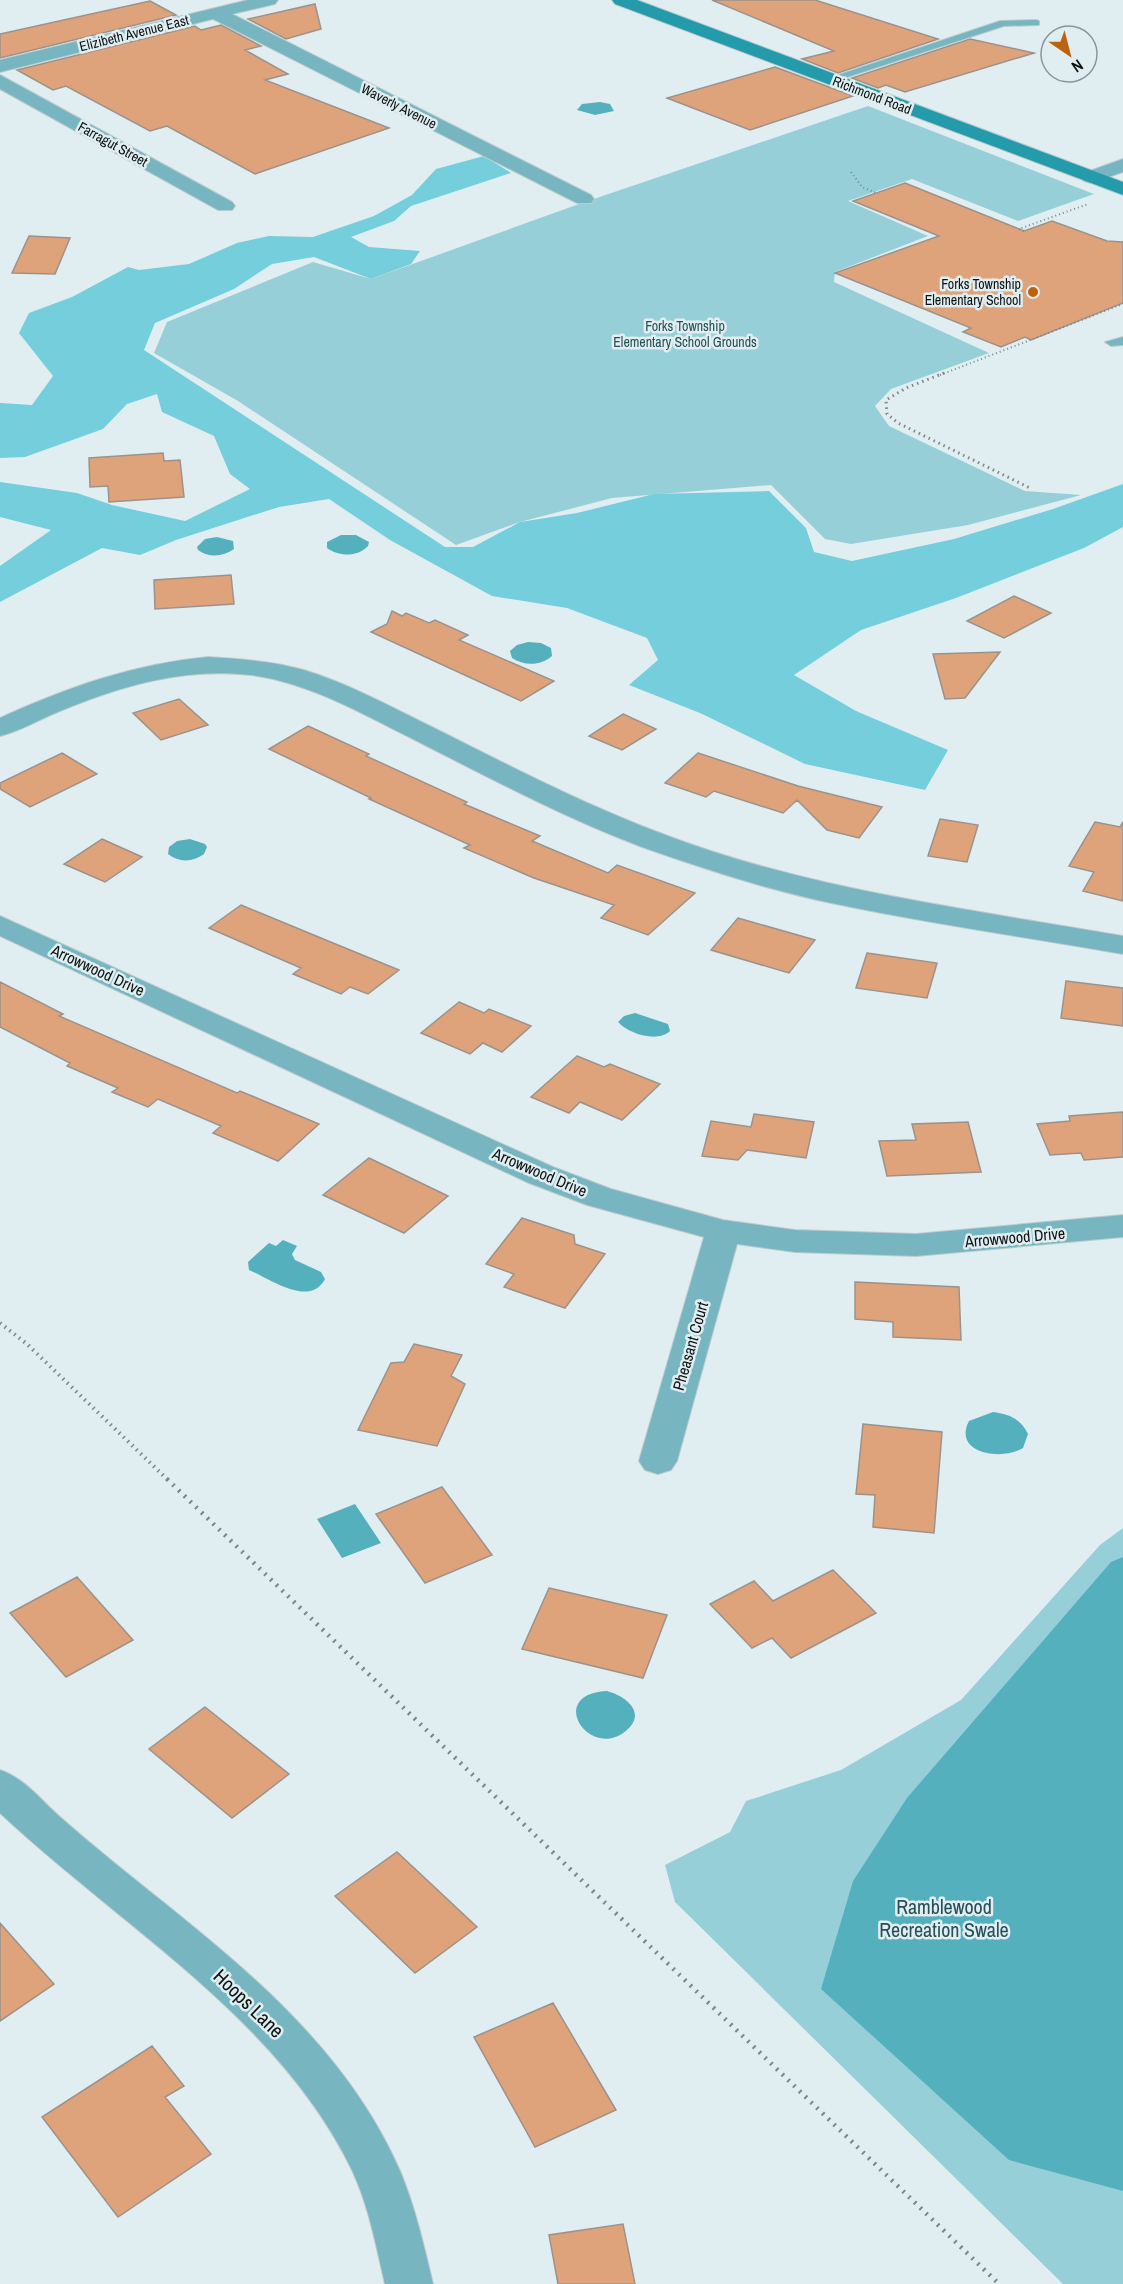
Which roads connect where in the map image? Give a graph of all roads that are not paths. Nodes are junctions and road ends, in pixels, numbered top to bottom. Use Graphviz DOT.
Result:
graph roads {
  1 [pos="269,0"];
  2 [pos="621,0"];
  3 [pos="215,13"];
  4 [pos="1036,23"];
  5 [pos="0,66"];
  6 [pos="831,79"];
  7 [pos="0,81"];
  8 [pos="1123,165"];
  9 [pos="1091,177"];
  10 [pos="1123,189"];
  11 [pos="584,199"];
  12 [pos="225,206"];
  13 [pos="0,728"];
  14 [pos="0,925"];
  15 [pos="1123,945"];
  16 [pos="1123,1226"];
  17 [pos="723,1231"];
  18 [pos="658,1461"];
  19 [pos="0,1787"];
  20 [pos="409,2284"];
  1 -- 3 [label="street, Elizibeth Avenue East"];
  2 -- 6 [label="street, Richmond Road"];
  3 -- 5 [label="street, Elizibeth Avenue East"];
  3 -- 11 [label="street, Waverly Avenue"];
  4 -- 6 [label="lane"];
  6 -- 9 [label="street, Richmond Road"];
  7 -- 12 [label="street, Farragut Street"];
  8 -- 9 [label="street"];
  9 -- 10 [label="street, Richmond Road"];
  13 -- 15 [label="street"];
  14 -- 17 [label="street, Arrowwood Drive"];
  16 -- 17 [label="street, Arrowwood Drive"];
  17 -- 18 [label="street, Pheasant Court"];
  19 -- 20 [label="street, Hoops Lane"];
}
